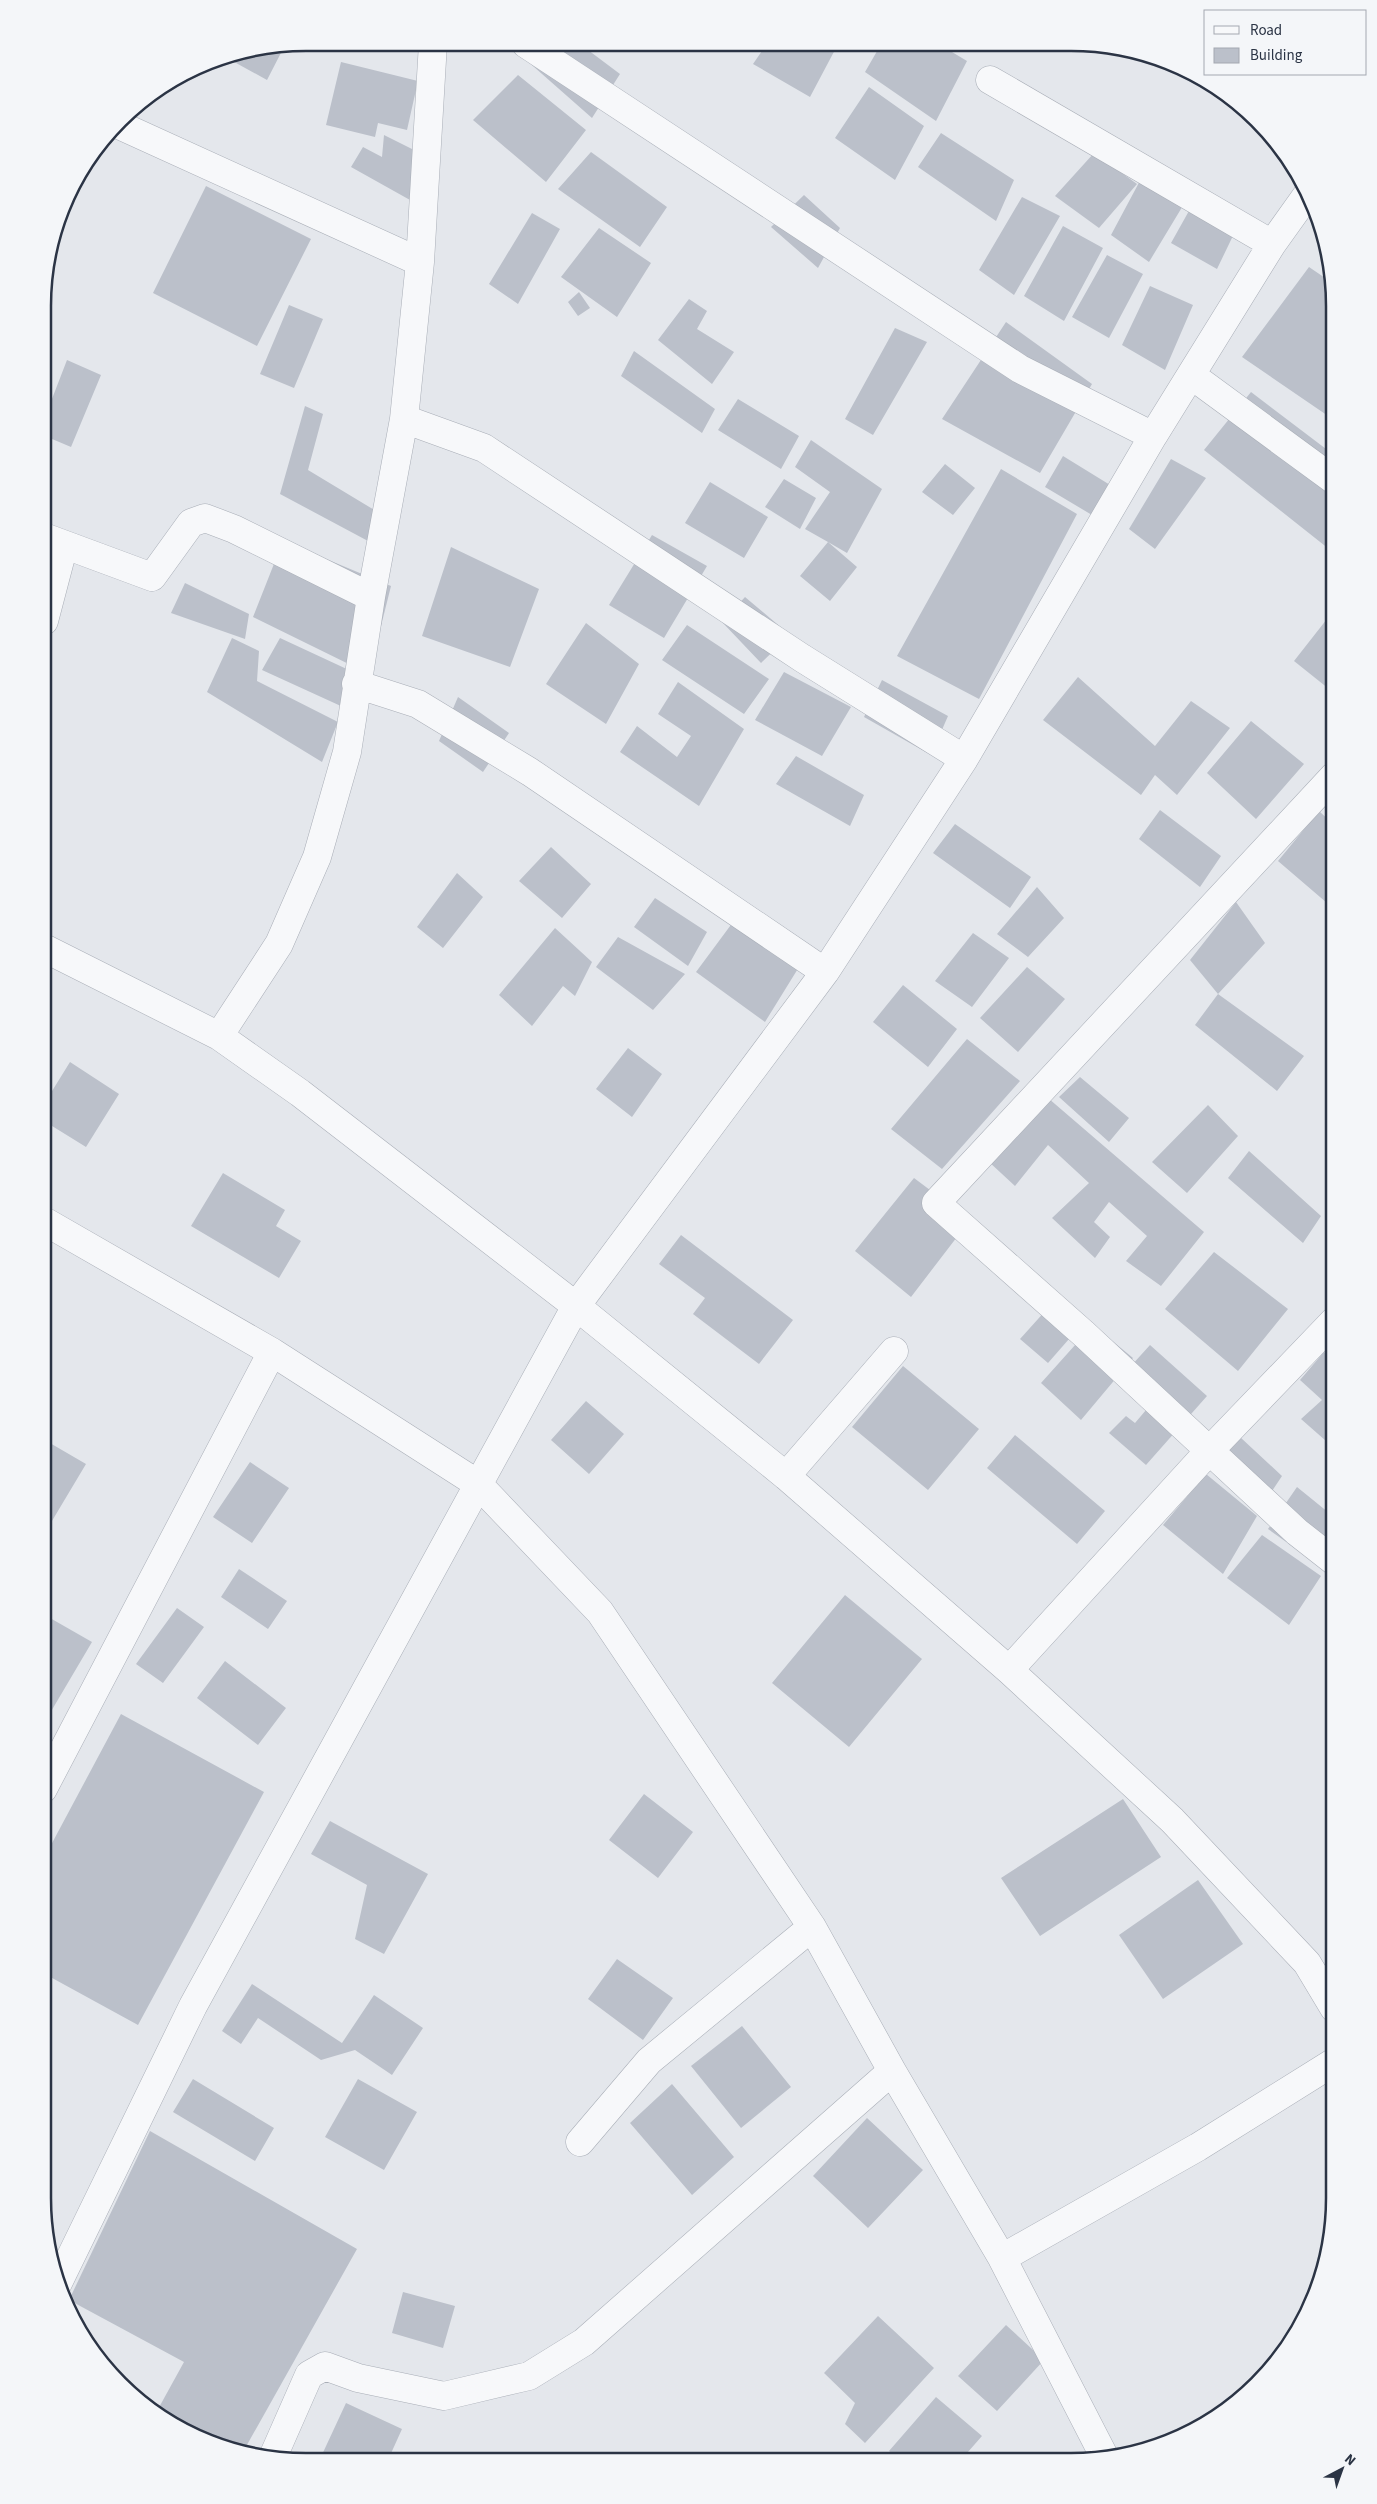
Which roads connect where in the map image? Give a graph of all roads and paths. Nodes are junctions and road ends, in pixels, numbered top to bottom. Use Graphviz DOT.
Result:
graph roads {
  1 [pos="433,51"];
  2 [pos="537,51"];
  3 [pos="990,80"];
  4 [pos="125,127"];
  5 [pos="1303,201"];
  6 [pos="1272,244"];
  7 [pos="420,262"];
  8 [pos="1191,375"];
  9 [pos="404,419"];
  10 [pos="1153,436"];
  11 [pos="1326,474"];
  12 [pos="54,541"];
  13 [pos="51,565"];
  14 [pos="371,597"];
  15 [pos="356,684"];
  16 [pos="964,759"];
  17 [pos="1326,785"];
  18 [pos="51,952"];
  19 [pos="826,972"];
  20 [pos="219,1036"];
  21 [pos="51,1225"];
  22 [pos="576,1306"];
  23 [pos="1326,1329"];
  24 [pos="894,1351"];
  25 [pos="272,1352"];
  26 [pos="1210,1450"];
  27 [pos="786,1476"];
  28 [pos="478,1484"];
  29 [pos="1326,1555"];
  30 [pos="1009,1670"];
  31 [pos="51,1774"];
  32 [pos="812,1927"];
  33 [pos="1326,1995"];
  34 [pos="1326,2067"];
  35 [pos="892,2071"];
  36 [pos="580,2142"];
  37 [pos="1002,2258"];
  38 [pos="63,2274"];
  39 [pos="275,2451"];
  40 [pos="1102,2451"];
  1 -- 7 [label="street"];
  2 -- 10 [label="street"];
  3 -- 6 [label="street"];
  4 -- 7 [label="street"];
  5 -- 6 [label="street"];
  6 -- 8 [label="street"];
  7 -- 9 [label="street"];
  8 -- 10 [label="street"];
  8 -- 11 [label="street"];
  9 -- 14 [label="street"];
  9 -- 16 [label="street"];
  10 -- 16 [label="street"];
  12 -- 13 [label="street"];
  12 -- 14 [label="street"];
  14 -- 15 [label="street"];
  15 -- 19 [label="street"];
  15 -- 20 [label="street"];
  16 -- 19 [label="street"];
  17 -- 26 [label="street"];
  18 -- 20 [label="street"];
  19 -- 22 [label="street"];
  20 -- 22 [label="street"];
  21 -- 25 [label="street"];
  22 -- 27 [label="street"];
  22 -- 28 [label="street"];
  23 -- 26 [label="street"];
  24 -- 27 [label="street"];
  25 -- 28 [label="street"];
  25 -- 31 [label="street"];
  26 -- 29 [label="street"];
  26 -- 30 [label="street"];
  27 -- 30 [label="street"];
  28 -- 32 [label="street"];
  28 -- 38 [label="street"];
  30 -- 33 [label="street"];
  32 -- 35 [label="street"];
  32 -- 36 [label="street"];
  34 -- 37 [label="street"];
  35 -- 37 [label="street"];
  35 -- 39 [label="street"];
  37 -- 40 [label="street"];
}
